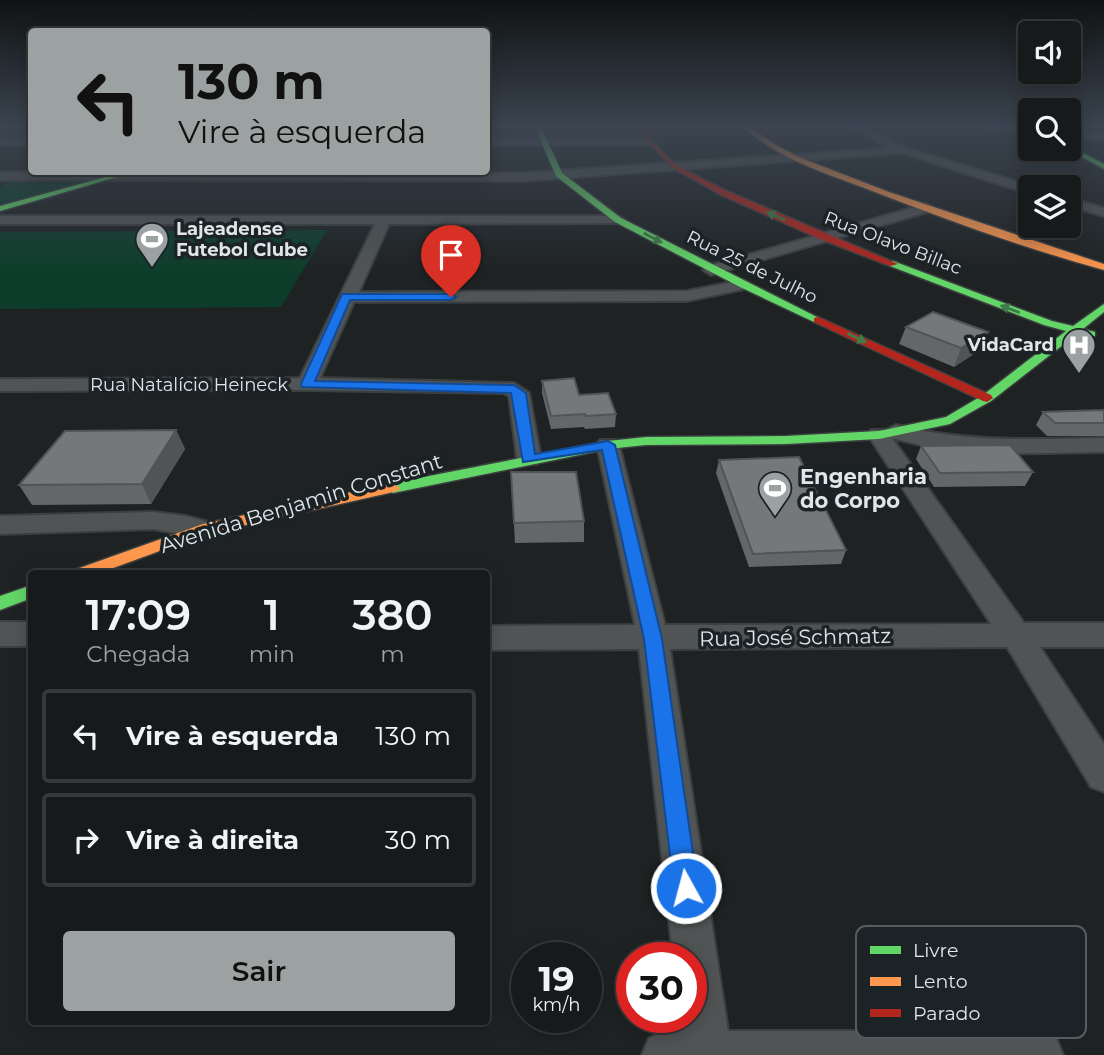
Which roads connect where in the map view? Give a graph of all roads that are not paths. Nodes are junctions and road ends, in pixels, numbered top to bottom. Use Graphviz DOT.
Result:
graph roads {
  1 [pos="114,176"];
  2 [pos="421,176"];
  3 [pos="532,176"];
  4 [pos="562,176"];
  5 [pos="692,176"];
  6 [pos="843,176"];
  7 [pos="987,176"];
  8 [pos="1018,186"];
  9 [pos="1081,205"];
  10 [pos="926,208"];
  11 [pos="0,209"];
  12 [pos="1104,212"];
  13 [pos="0,220"];
  14 [pos="384,220"];
  15 [pos="618,220"];
  16 [pos="823,237"];
  17 [pos="1104,267"];
  18 [pos="711,270"];
  19 [pos="743,285"];
  20 [pos="346,297"];
  21 [pos="1104,307"];
  22 [pos="1074,332"];
  23 [pos="1104,336"];
  24 [pos="307,384"];
  25 [pos="0,385"];
  26 [pos="987,398"];
  27 [pos="953,418"];
  28 [pos="887,433"];
  29 [pos="608,445"];
  30 [pos="1104,445"];
  31 [pos="995,446"];
  32 [pos="528,459"];
  33 [pos="469,473"];
  34 [pos="310,523"];
  35 [pos="0,525"];
  36 [pos="72,525"];
  37 [pos="209,535"];
  38 [pos="172,551"];
  39 [pos="96,570"];
  40 [pos="28,593"];
  41 [pos="0,603"];
  42 [pos="1015,635"];
  43 [pos="1104,635"];
  44 [pos="490,638"];
  45 [pos="653,639"];
  46 [pos="1104,775"];
  47 [pos="694,1055"];
  48 [pos="1038,1055"];
  1 -- 11 [label="street"];
  2 -- 3 [label="street"];
  4 -- 15 [label="street, Rua 25 de Julho"];
  16 -- 5 [label="street, Rua Olavo Billac, one-way"];
  6 -- 10 [label="street"];
  7 -- 8 [label="street"];
  9 -- 12 [label="street"];
  10 -- 16 [label="street"];
  10 -- 17 [label="street"];
  13 -- 14 [label="street"];
  14 -- 15 [label="street"];
  14 -- 20 [label="street"];
  15 -- 18 [label="street, Rua 25 de Julho, one-way"];
  16 -- 18 [label="street"];
  22 -- 16 [label="street, Rua Olavo Billac, one-way"];
  18 -- 19 [label="street, Rua 25 de Julho"];
  19 -- 20 [label="street"];
  19 -- 26 [label="street, Rua 25 de Julho, one-way"];
  20 -- 24 [label="street"];
  21 -- 22 [label="street, Avenida Benjamin Constant"];
  22 -- 23 [label="street, Rua Olavo Billac"];
  22 -- 26 [label="street, Avenida Benjamin Constant"];
  24 -- 25 [label="street, Rua Natalício Heineck"];
  24 -- 32 [label="street, Rua Natalício Heineck"];
  26 -- 27 [label="street, Avenida Benjamin Constant"];
  27 -- 28 [label="street, Avenida Benjamin Constant"];
  27 -- 31 [label="street"];
  28 -- 29 [label="street, Avenida Benjamin Constant"];
  28 -- 31 [label="street"];
  28 -- 42 [label="street"];
  29 -- 32 [label="street, Avenida Benjamin Constant"];
  29 -- 45 [label="street"];
  30 -- 31 [label="street"];
  32 -- 33 [label="street, Avenida Benjamin Constant"];
  33 -- 34 [label="street, Avenida Benjamin Constant"];
  33 -- 37 [label="street, Avenida Benjamin Constant"];
  35 -- 36 [label="street"];
  36 -- 37 [label="street"];
  36 -- 38 [label="street"];
  37 -- 38 [label="street, Avenida Benjamin Constant"];
  38 -- 39 [label="street, Avenida Benjamin Constant"];
  40 -- 41 [label="street"];
  42 -- 43 [label="street, Rua José Schmatz"];
  42 -- 45 [label="street, Rua José Schmatz"];
  42 -- 46 [label="street"];
  44 -- 45 [label="street, Rua José Schmatz"];
  45 -- 47 [label="street"];
  47 -- 48 [label="street"];
}
